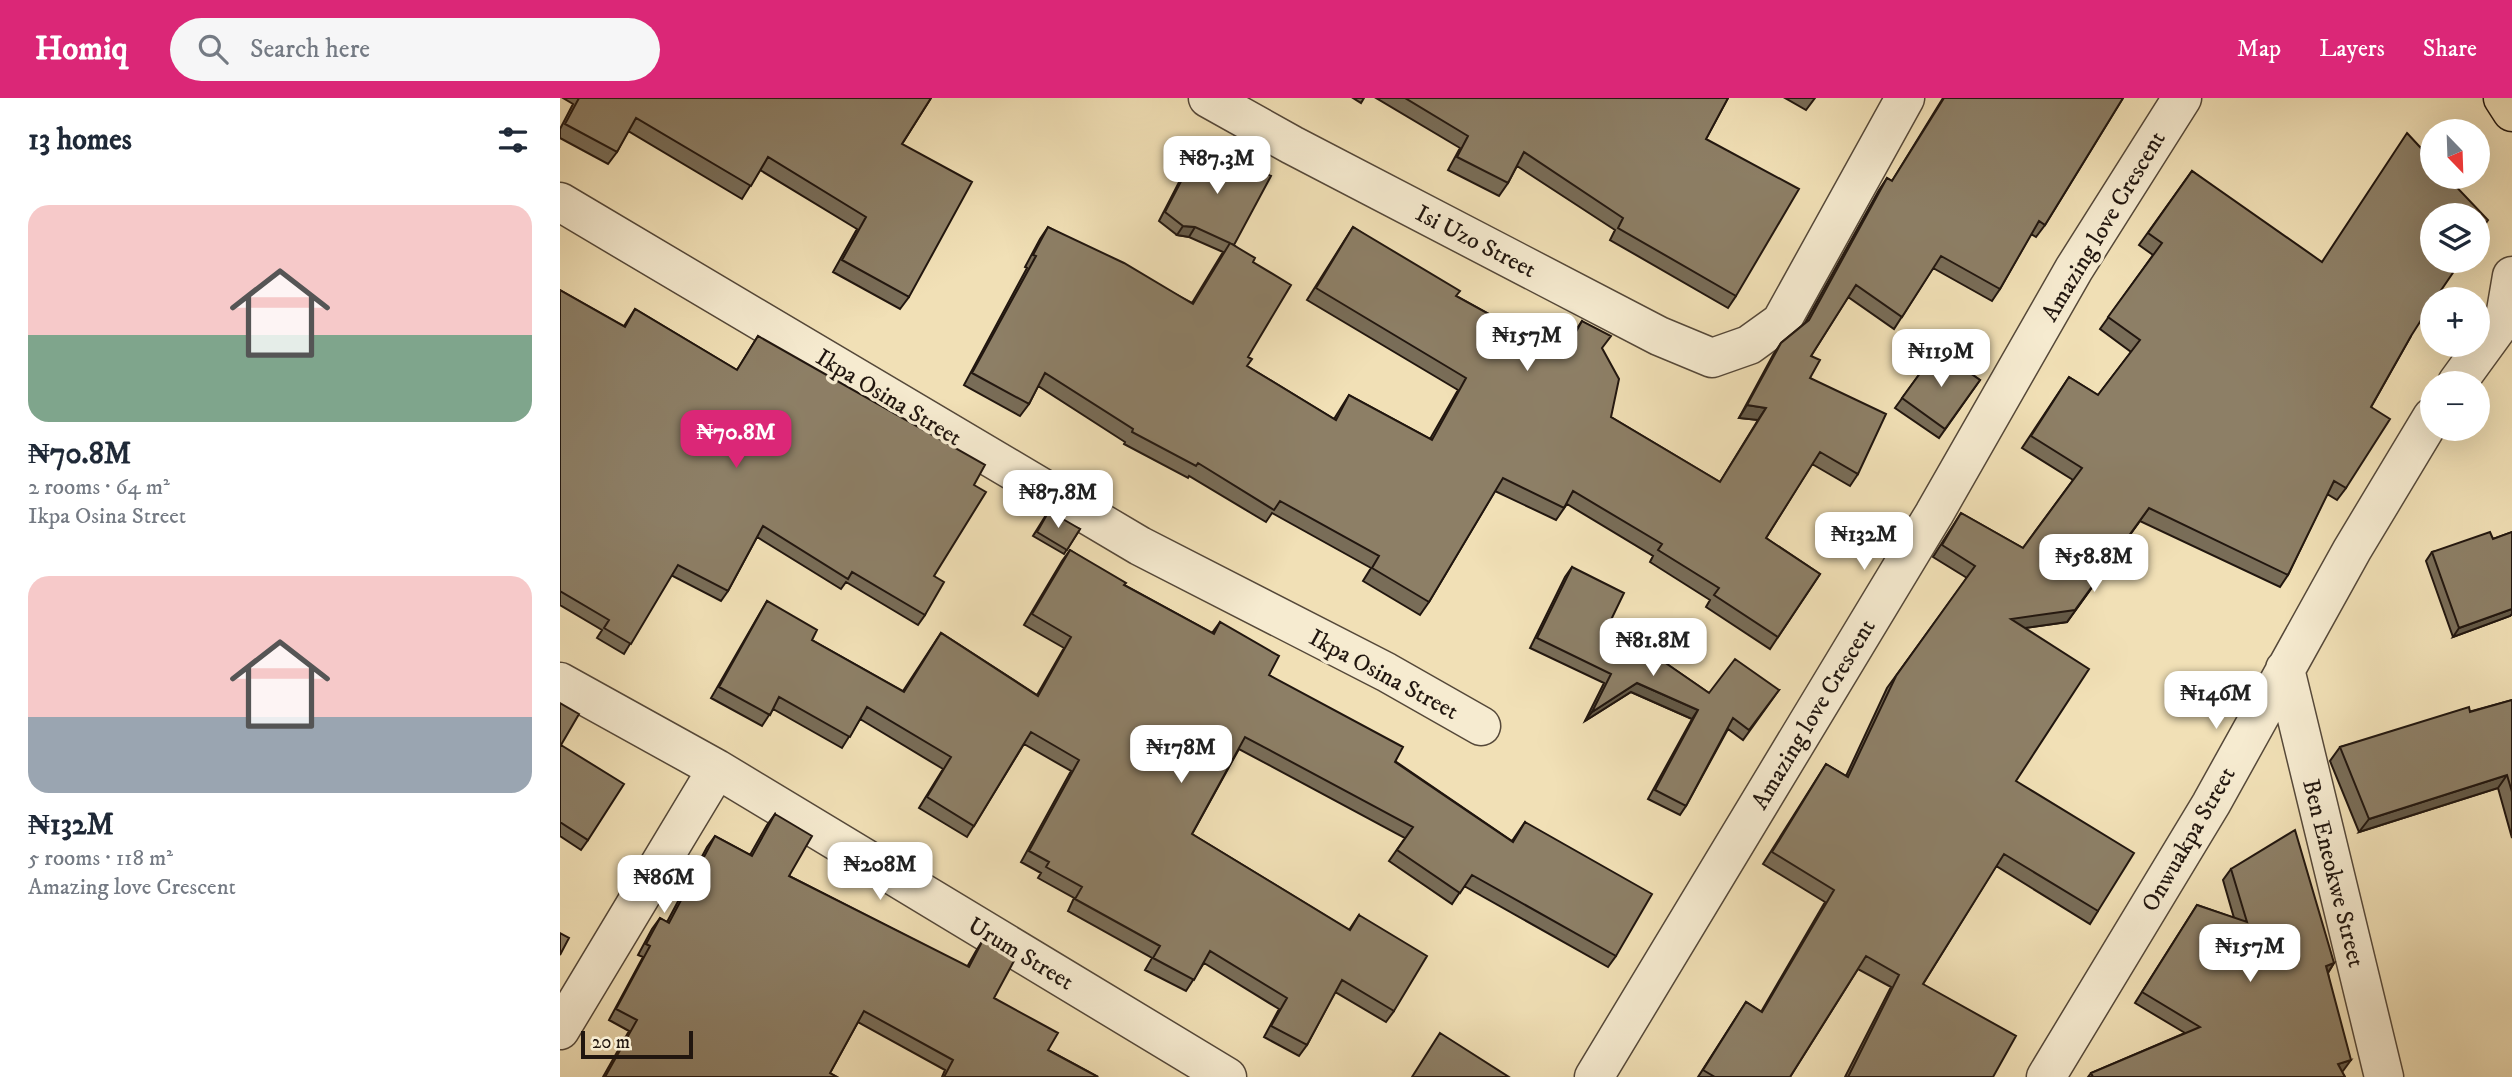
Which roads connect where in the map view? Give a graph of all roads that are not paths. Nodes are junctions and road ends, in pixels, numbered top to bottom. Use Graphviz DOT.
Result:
graph roads {
  1 [pos="1208,98"];
  2 [pos="1905,98"];
  3 [pos="2182,98"];
  4 [pos="2503,98"];
  5 [pos="2512,112"];
  6 [pos="560,202"];
  7 [pos="2512,276"];
  8 [pos="2466,371"];
  9 [pos="2420,436"];
  10 [pos="2285,669"];
  11 [pos="560,682"];
  12 [pos="1481,726"];
  13 [pos="717,769"];
  14 [pos="560,1030"];
  15 [pos="1227,1077"];
  16 [pos="1594,1077"];
  17 [pos="2046,1077"];
  18 [pos="2384,1077"];
  1 -- 2 [label="street, Isi Uzo Street"];
  3 -- 16 [label="street, Amazing love Crescent"];
  4 -- 5 [label="main road"];
  6 -- 12 [label="street, Ikpa Osina Street"];
  7 -- 8 [label="street"];
  9 -- 10 [label="street, Onwuakpa Street"];
  10 -- 17 [label="street, Onwuakpa Street"];
  10 -- 18 [label="street, Ben Eneokwe Street"];
  11 -- 13 [label="street, Urum Street"];
  13 -- 14 [label="street"];
  13 -- 15 [label="street, Urum Street"];
}
